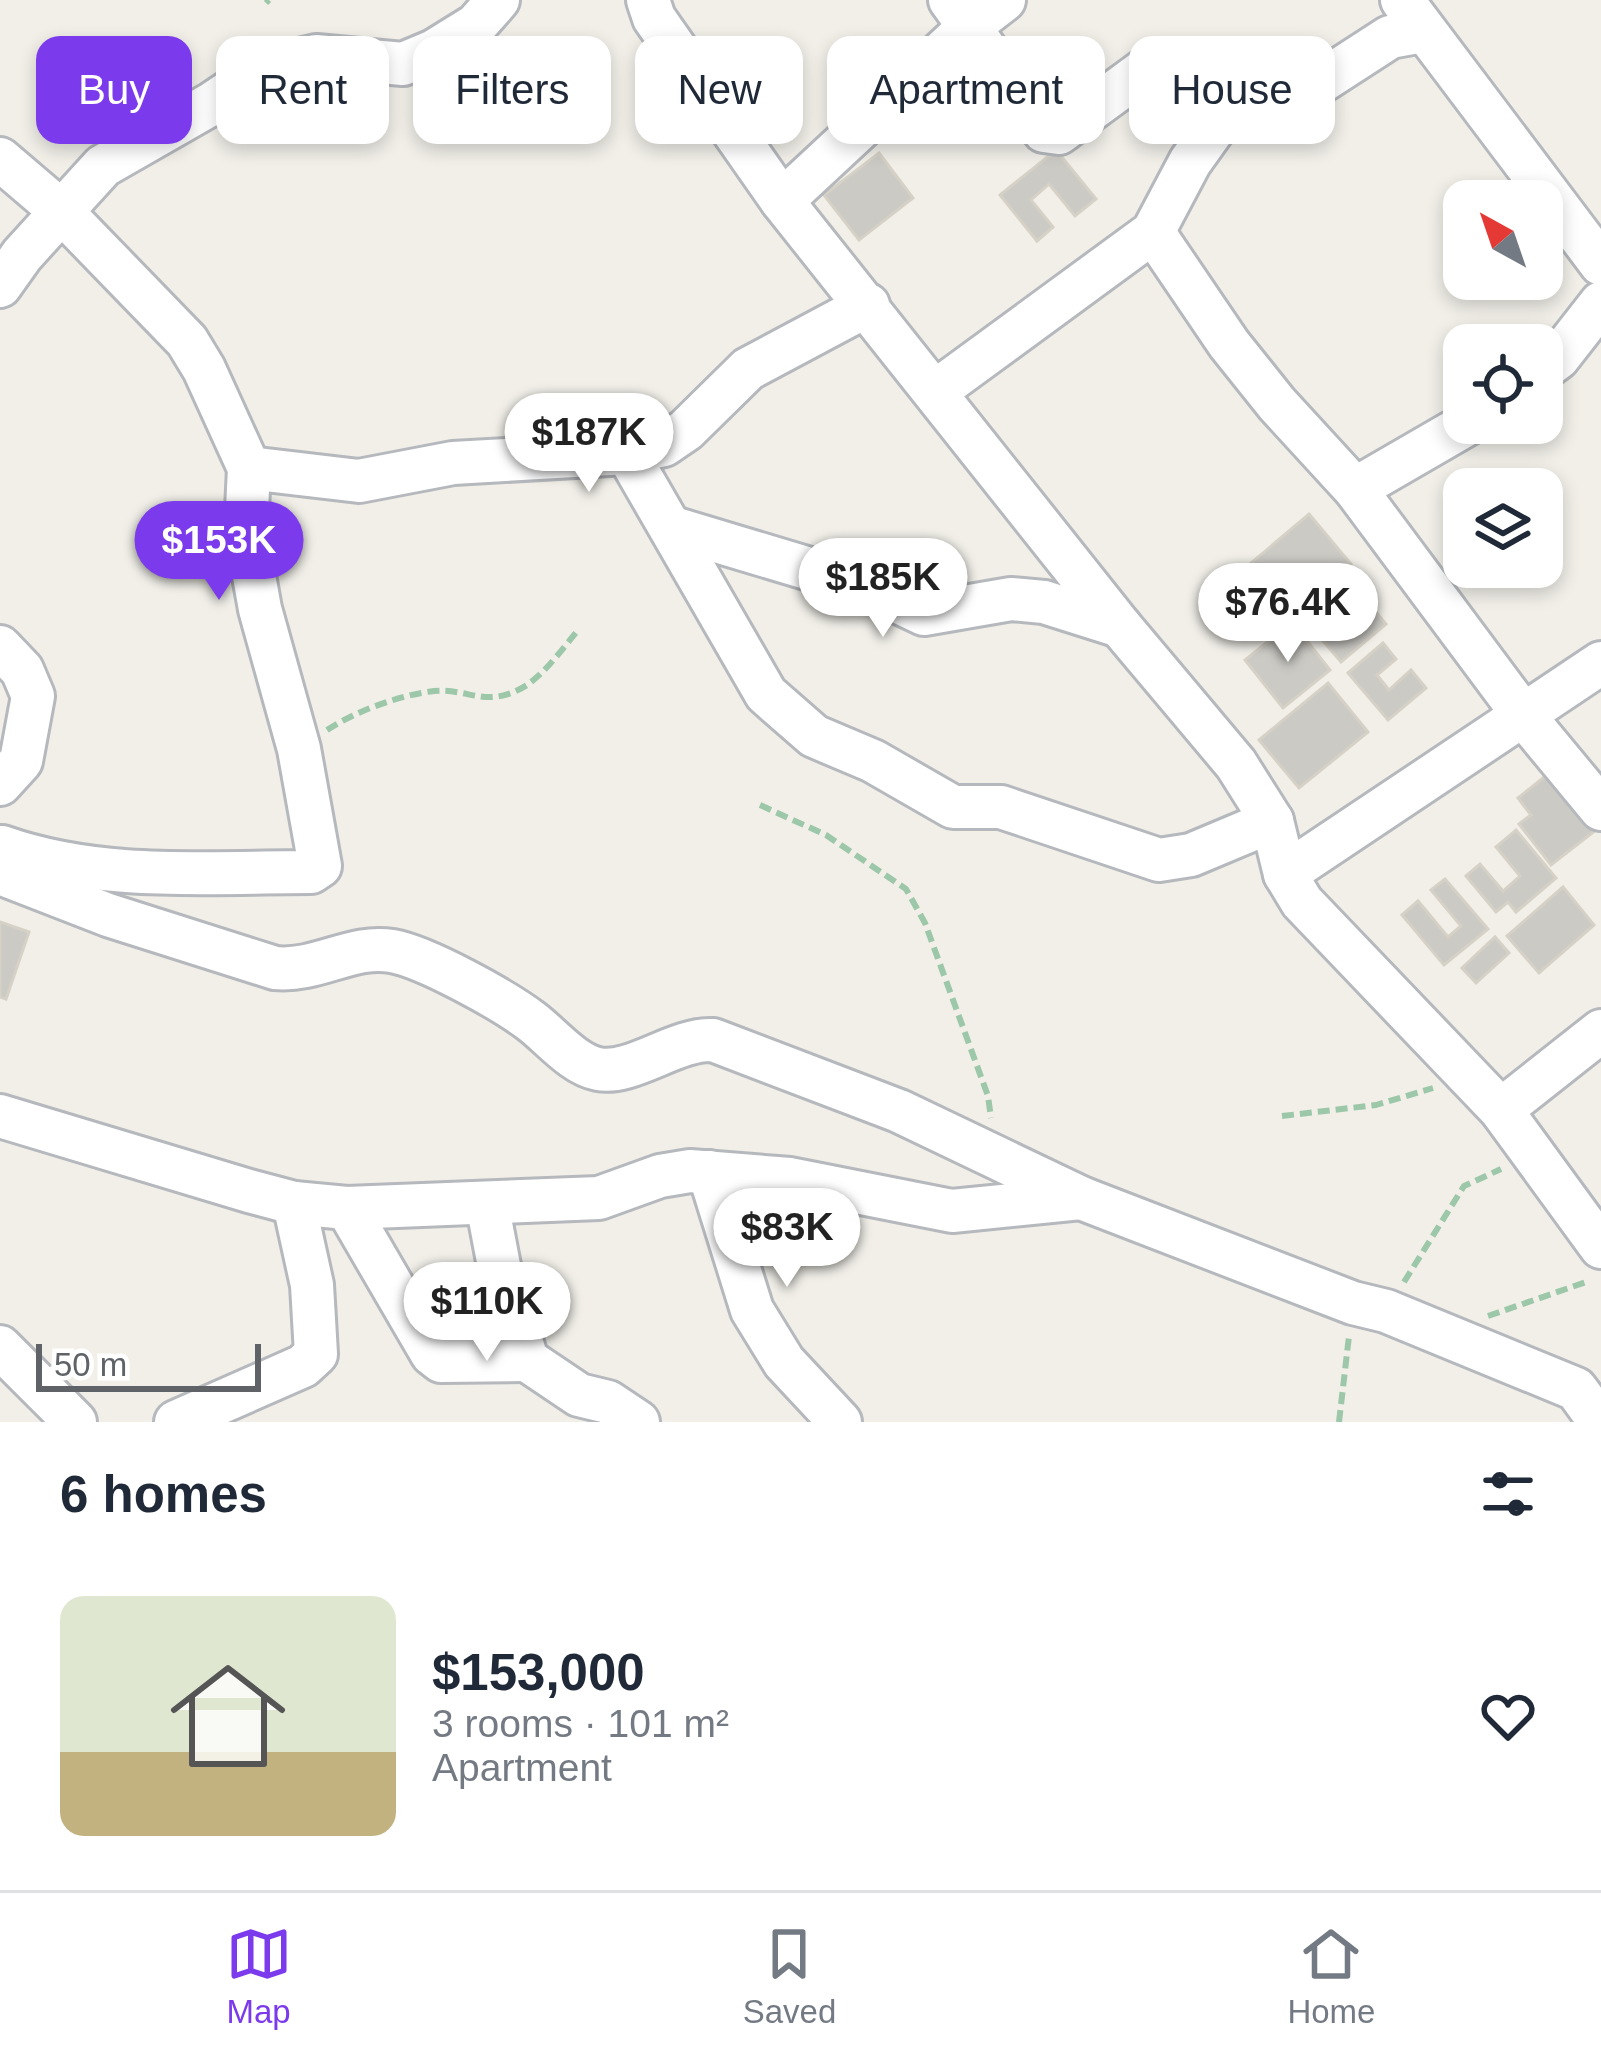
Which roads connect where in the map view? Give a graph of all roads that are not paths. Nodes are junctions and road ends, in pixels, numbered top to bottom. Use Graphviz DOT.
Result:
graph roads {
  1 [pos="498,0"];
  2 [pos="648,0"];
  3 [pos="1004,0"];
  4 [pos="960,14"];
  5 [pos="1413,16"];
  6 [pos="1335,73"];
  7 [pos="1129,82"];
  8 [pos="1203,144"];
  9 [pos="0,159"];
  10 [pos="782,201"];
  11 [pos="62,212"];
  12 [pos="1153,232"];
  13 [pos="1601,263"];
  14 [pos="0,286"];
  15 [pos="1601,303"];
  16 [pos="868,305"];
  17 [pos="1563,352"];
  18 [pos="936,391"];
  19 [pos="1443,438"];
  20 [pos="627,453"];
  21 [pos="249,468"];
  22 [pos="1355,489"];
  23 [pos="673,528"];
  24 [pos="1120,626"];
  25 [pos="0,646"];
  26 [pos="1601,663"];
  27 [pos="1524,716"];
  28 [pos="0,784"];
  29 [pos="1601,809"];
  30 [pos="1272,821"];
  31 [pos="0,847"];
  32 [pos="0,873"];
  33 [pos="1285,874"];
  34 [pos="1601,1031"];
  35 [pos="1501,1110"];
  36 [pos="0,1116"];
  37 [pos="709,1172"];
  38 [pos="1081,1198"];
  39 [pos="487,1202"];
  40 [pos="294,1203"];
  41 [pos="347,1208"];
  42 [pos="1601,1247"];
  43 [pos="0,1347"];
  44 [pos="527,1360"];
  45 [pos="75,1422"];
  46 [pos="176,1422"];
  47 [pos="638,1422"];
  48 [pos="840,1422"];
  49 [pos="1600,1422"];
  1 -- 11 [label="street"];
  2 -- 10 [label="street"];
  3 -- 4 [label="street"];
  4 -- 7 [label="street"];
  4 -- 10 [label="street"];
  5 -- 6 [label="street"];
  5 -- 13 [label="street"];
  8 -- 12 [label="street"];
  9 -- 11 [label="street"];
  10 -- 16 [label="street"];
  11 -- 14 [label="street"];
  11 -- 21 [label="street"];
  12 -- 18 [label="street"];
  12 -- 22 [label="street"];
  15 -- 17 [label="street"];
  16 -- 18 [label="street"];
  16 -- 20 [label="street"];
  18 -- 24 [label="street"];
  19 -- 22 [label="street"];
  20 -- 21 [label="street"];
  20 -- 23 [label="street"];
  21 -- 31 [label="street"];
  22 -- 27 [label="street"];
  23 -- 24 [label="street"];
  23 -- 30 [label="street"];
  24 -- 30 [label="street"];
  25 -- 28 [label="street"];
  26 -- 27 [label="street"];
  27 -- 29 [label="street"];
  27 -- 33 [label="street"];
  30 -- 33 [label="street"];
  32 -- 38 [label="street"];
  33 -- 35 [label="street"];
  34 -- 35 [label="street"];
  35 -- 42 [label="street"];
  36 -- 40 [label="street"];
  37 -- 38 [label="street"];
  37 -- 39 [label="street"];
  37 -- 48 [label="street"];
  38 -- 49 [label="street"];
  39 -- 41 [label="street"];
  39 -- 44 [label="street"];
  40 -- 41 [label="street"];
  40 -- 46 [label="street"];
  41 -- 44 [label="street"];
  43 -- 45 [label="street"];
  44 -- 47 [label="street"];
}
